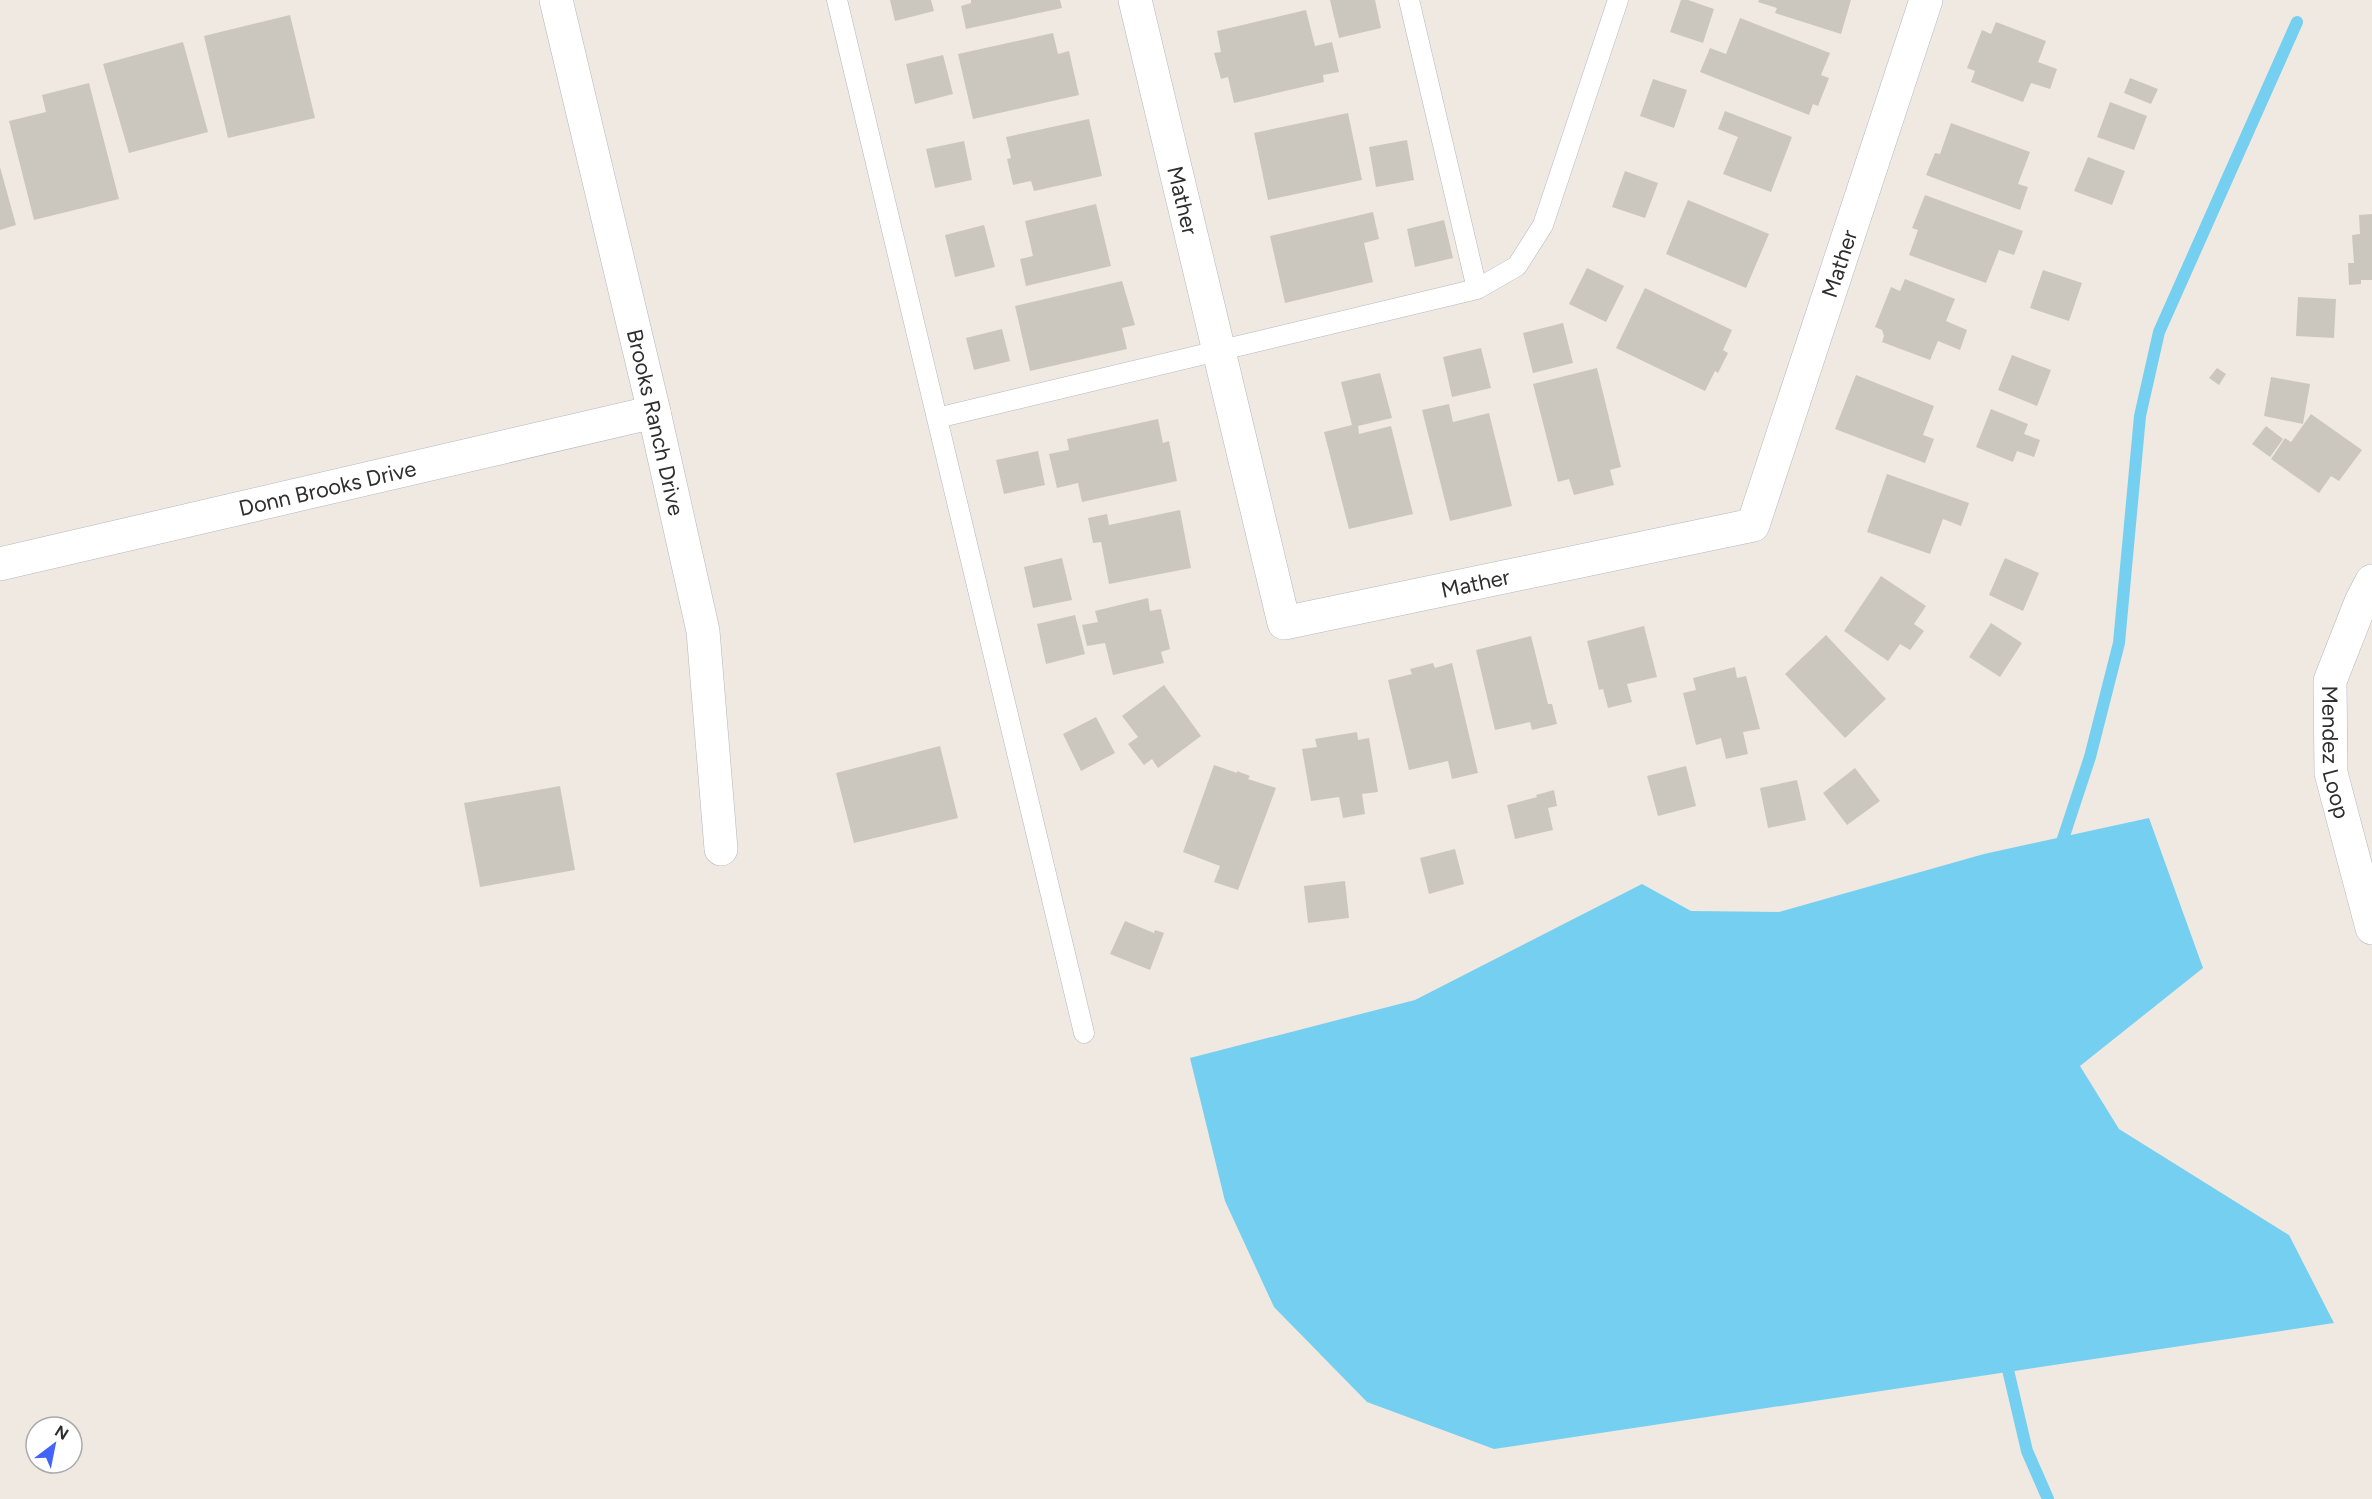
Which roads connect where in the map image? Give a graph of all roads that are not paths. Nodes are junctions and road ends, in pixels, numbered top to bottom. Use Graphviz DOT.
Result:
graph roads {
  1 [pos="556,0"];
  2 [pos="837,0"];
  3 [pos="1135,0"];
  4 [pos="1409,0"];
  5 [pos="1618,0"];
  6 [pos="1926,0"];
  7 [pos="1477,288"];
  8 [pos="1220,350"];
  9 [pos="654,412"];
  10 [pos="937,418"];
  11 [pos="0,564"];
  12 [pos="2372,581"];
  13 [pos="721,849"];
  14 [pos="2362,853"];
  15 [pos="2372,928"];
  16 [pos="1084,1033"];
  1 -- 9 [label="street, Brooks Ranch Drive"];
  2 -- 10 [label="lane"];
  3 -- 8 [label="street, Mather"];
  4 -- 7 [label="lane"];
  5 -- 7 [label="lane"];
  6 -- 8 [label="street, Mather"];
  7 -- 8 [label="lane"];
  8 -- 10 [label="lane"];
  9 -- 11 [label="street, Donn Brooks Drive"];
  9 -- 13 [label="street, Brooks Ranch Drive"];
  10 -- 16 [label="lane"];
  12 -- 14 [label="street, Mendez Loop"];
  14 -- 15 [label="street, Mendez Loop"];
}
